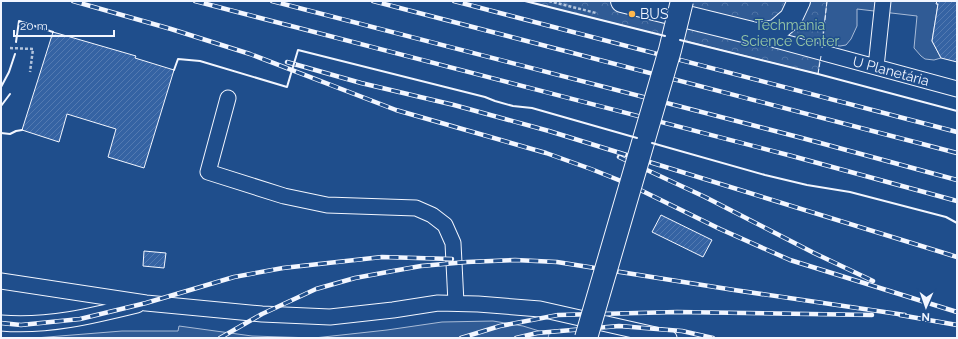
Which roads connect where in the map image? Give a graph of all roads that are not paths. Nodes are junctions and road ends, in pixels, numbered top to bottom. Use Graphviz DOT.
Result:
graph roads {
  1 [pos="622,1"];
  2 [pos="682,1"];
  3 [pos="800,1"];
  4 [pos="883,1"];
  5 [pos="756,34"];
  6 [pos="876,67"];
  7 [pos="957,89"];
  8 [pos="228,98"];
  9 [pos="1,281"];
  10 [pos="146,303"];
  11 [pos="456,303"];
  12 [pos="1,323"];
  13 [pos="625,333"];
  14 [pos="586,338"];
  15 [pos="669,338"];
  1 -- 5 [label="street, U Planetária"];
  2 -- 14 [label="street, bridge"];
  3 -- 5 [label="street, U Planetária"];
  4 -- 6 [label="lane"];
  5 -- 6 [label="lane, U Planetária"];
  6 -- 7 [label="lane, U Planetária"];
  8 -- 11 [label="lane"];
  9 -- 10 [label="lane"];
  10 -- 11 [label="lane"];
  10 -- 12 [label="lane"];
  11 -- 13 [label="lane"];
  13 -- 15 [label="lane"];
}
